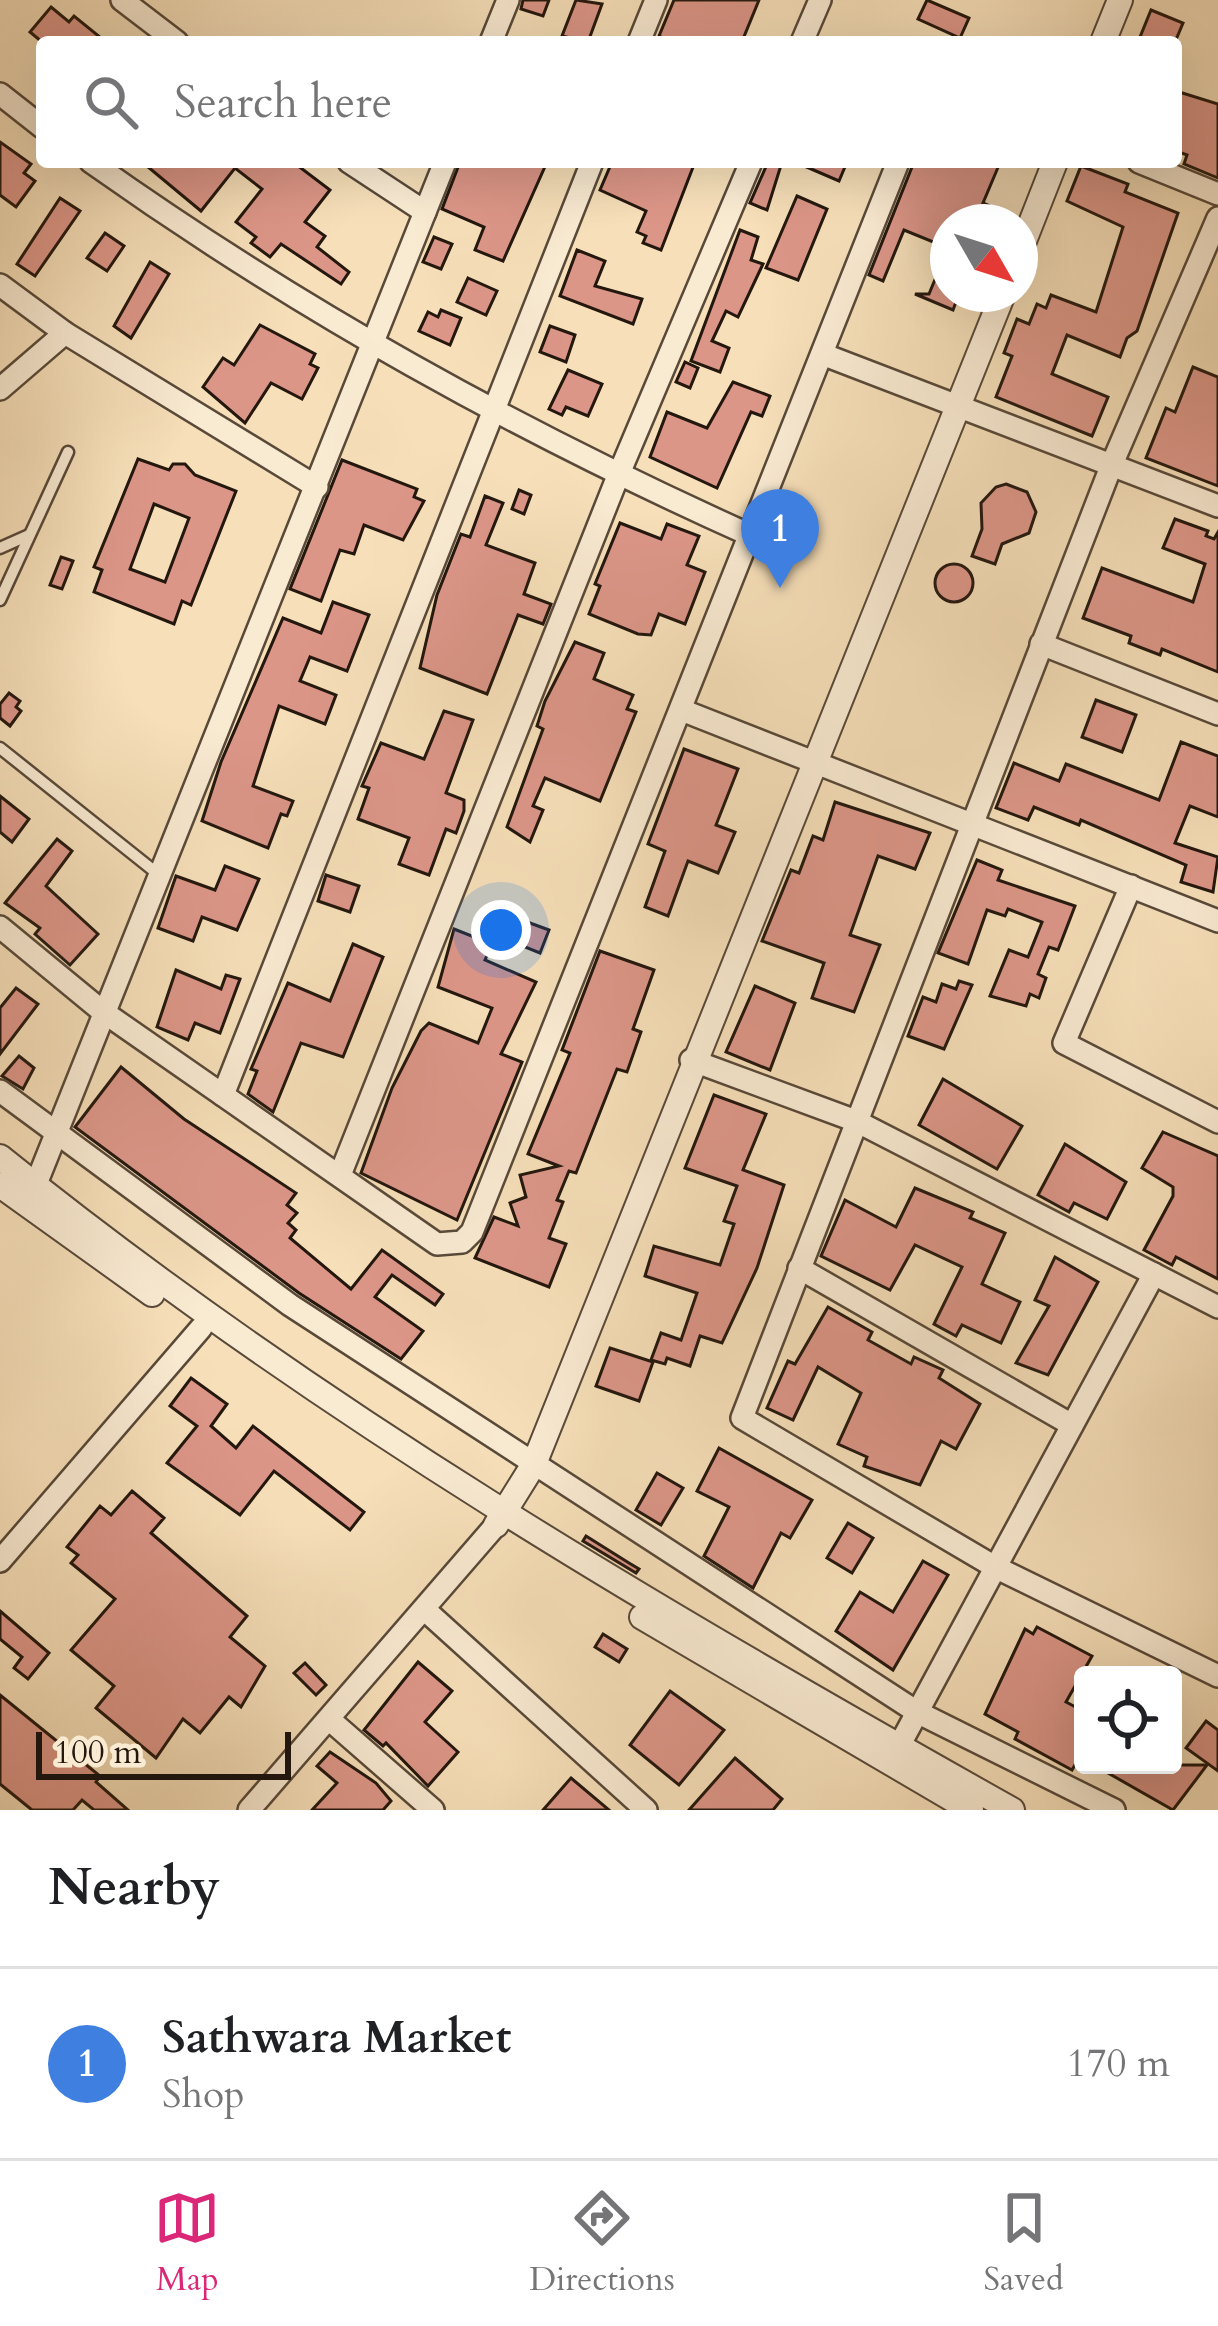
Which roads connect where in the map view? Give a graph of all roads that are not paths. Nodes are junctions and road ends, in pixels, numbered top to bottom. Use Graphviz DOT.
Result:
graph roads {
  1 [pos="122,0"];
  2 [pos="508,0"];
  3 [pos="656,0"];
  4 [pos="820,0"];
  5 [pos="1120,0"];
  6 [pos="169,36"];
  7 [pos="493,36"];
  8 [pos="641,36"];
  9 [pos="805,36"];
  10 [pos="1105,36"];
  11 [pos="0,94"];
  12 [pos="36,122"];
  13 [pos="99,168"];
  14 [pos="358,168"];
  15 [pos="443,168"];
  16 [pos="590,168"];
  17 [pos="748,168"];
  18 [pos="896,168"];
  19 [pos="1053,168"];
  20 [pos="1154,168"];
  21 [pos="1218,194"];
  22 [pos="1038,205"];
  23 [pos="425,212"];
  24 [pos="1218,218"];
  25 [pos="0,285"];
  26 [pos="996,312"];
  27 [pos="64,333"];
  28 [pos="374,347"];
  29 [pos="822,354"];
  30 [pos="0,388"];
  31 [pos="958,405"];
  32 [pos="494,413"];
  33 [pos="68,452"];
  34 [pos="1112,464"];
  35 [pos="618,476"];
  36 [pos="316,487"];
  37 [pos="1218,506"];
  38 [pos="29,535"];
  39 [pos="752,536"];
  40 [pos="0,548"];
  41 [pos="0,601"];
  42 [pos="1041,644"];
  43 [pos="684,711"];
  44 [pos="1218,714"];
  45 [pos="0,748"];
  46 [pos="816,761"];
  47 [pos="971,823"];
  48 [pos="158,874"];
  49 [pos="1130,886"];
  50 [pos="1218,921"];
  51 [pos="0,926"];
  52 [pos="102,1011"];
  53 [pos="692,1060"];
  54 [pos="0,1091"];
  55 [pos="224,1095"];
  56 [pos="856,1121"];
  57 [pos="1218,1122"];
  58 [pos="55,1133"];
  59 [pos="0,1157"];
  60 [pos="340,1175"];
  61 [pos="0,1185"];
  62 [pos="31,1195"];
  63 [pos="800,1268"];
  64 [pos="1154,1274"];
  65 [pos="1218,1307"];
  66 [pos="201,1328"];
  67 [pos="1072,1425"];
  68 [pos="534,1464"];
  69 [pos="501,1519"];
  70 [pos="0,1561"];
  71 [pos="995,1567"];
  72 [pos="424,1609"];
  73 [pos="1218,1676"];
  74 [pos="917,1712"];
  75 [pos="330,1720"];
  76 [pos="894,1756"];
  77 [pos="250,1810"];
  78 [pos="434,1810"];
  79 [pos="646,1810"];
  80 [pos="971,1810"];
  81 [pos="1012,1810"];
  82 [pos="1114,1810"];
  1 -- 6 [label="street"];
  2 -- 7 [label="street"];
  3 -- 8 [label="street"];
  4 -- 9 [label="street"];
  5 -- 10 [label="street"];
  11 -- 12 [label="street"];
  13 -- 28 [label="street"];
  14 -- 23 [label="street"];
  15 -- 23 [label="street"];
  16 -- 32 [label="street"];
  17 -- 35 [label="street"];
  18 -- 29 [label="street"];
  19 -- 22 [label="street"];
  20 -- 21 [label="street"];
  23 -- 28 [label="street"];
  24 -- 34 [label="street"];
  25 -- 27 [label="street"];
  26 -- 31 [label="street"];
  27 -- 30 [label="street"];
  27 -- 36 [label="street"];
  28 -- 32 [label="street"];
  28 -- 36 [label="street"];
  29 -- 31 [label="street"];
  29 -- 39 [label="street"];
  31 -- 34 [label="street"];
  31 -- 46 [label="street"];
  32 -- 35 [label="street"];
  32 -- 55 [label="street"];
  33 -- 38 [label="lane"];
  34 -- 37 [label="street"];
  34 -- 42 [label="street"];
  35 -- 39 [label="street"];
  35 -- 60 [label="street"];
  36 -- 48 [label="street"];
  38 -- 40 [label="lane"];
  38 -- 41 [label="lane"];
  39 -- 43 [label="street"];
  42 -- 44 [label="street"];
  42 -- 47 [label="street"];
  43 -- 46 [label="street"];
  43 -- 60 [label="street"];
  45 -- 48 [label="lane"];
  46 -- 47 [label="street"];
  46 -- 53 [label="street"];
  47 -- 49 [label="street"];
  47 -- 56 [label="street"];
  48 -- 52 [label="street"];
  49 -- 50 [label="street"];
  49 -- 57 [label="street"];
  51 -- 52 [label="street"];
  52 -- 55 [label="street"];
  52 -- 58 [label="street"];
  53 -- 56 [label="street"];
  53 -- 68 [label="street"];
  54 -- 58 [label="street"];
  55 -- 60 [label="street"];
  56 -- 63 [label="street"];
  56 -- 64 [label="street"];
  58 -- 62 [label="street"];
  58 -- 68 [label="street"];
  59 -- 62 [label="street"];
  61 -- 62 [label="street"];
  62 -- 66 [label="street"];
  62 -- 69 [label="street"];
  63 -- 67 [label="street"];
  63 -- 71 [label="street"];
  64 -- 65 [label="street"];
  64 -- 67 [label="street"];
  66 -- 69 [label="street"];
  66 -- 70 [label="street"];
  67 -- 71 [label="street"];
  68 -- 69 [label="street"];
  68 -- 74 [label="street"];
  69 -- 72 [label="street"];
  69 -- 76 [label="street"];
  71 -- 73 [label="street"];
  71 -- 74 [label="street"];
  72 -- 75 [label="street"];
  72 -- 79 [label="street"];
  74 -- 76 [label="street"];
  74 -- 82 [label="street"];
  75 -- 77 [label="street"];
  75 -- 78 [label="street"];
  76 -- 80 [label="street"];
  76 -- 81 [label="street"];
}
